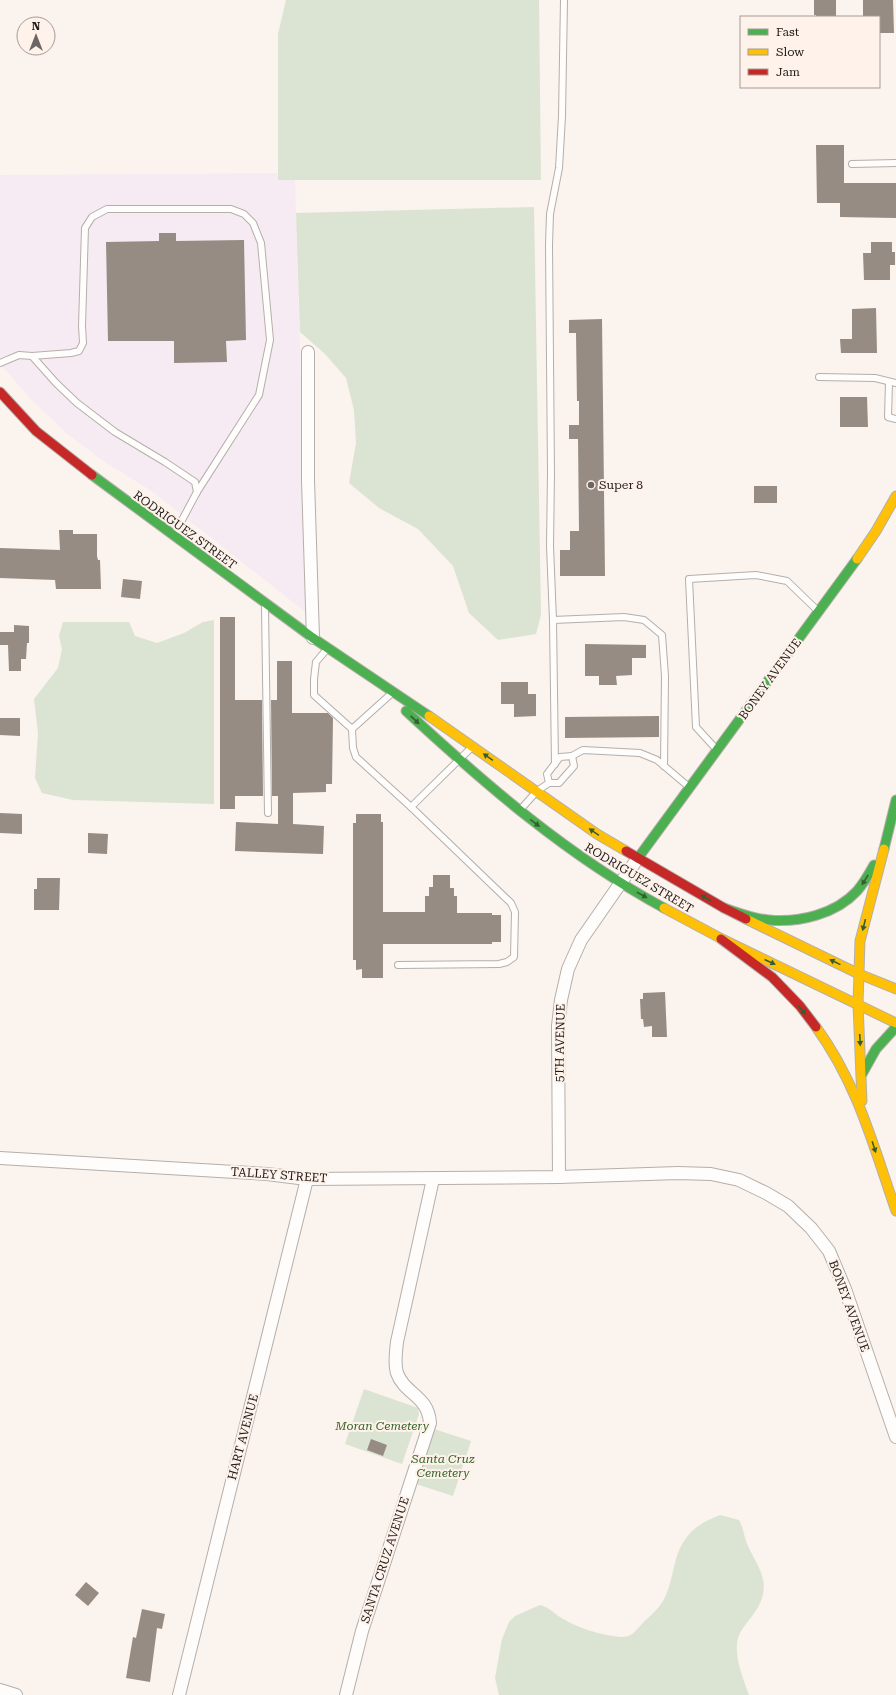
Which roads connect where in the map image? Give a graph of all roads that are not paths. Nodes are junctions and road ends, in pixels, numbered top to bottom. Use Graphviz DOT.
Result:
graph roads {
  1 [pos="564,0"];
  2 [pos="896,163"];
  3 [pos="852,164"];
  4 [pos="308,352"];
  5 [pos="32,356"];
  6 [pos="0,363"];
  7 [pos="819,377"];
  8 [pos="889,382"];
  9 [pos="896,383"];
  10 [pos="0,392"];
  11 [pos="4,411"];
  12 [pos="896,419"];
  13 [pos="36,431"];
  14 [pos="197,492"];
  15 [pos="896,496"];
  16 [pos="173,536"];
  17 [pos="265,604"];
  18 [pos="819,612"];
  19 [pos="553,620"];
  20 [pos="313,638"];
  21 [pos="328,648"];
  22 [pos="391,694"];
  23 [pos="352,729"];
  24 [pos="473,746"];
  25 [pos="718,750"];
  26 [pos="572,756"];
  27 [pos="460,760"];
  28 [pos="555,764"];
  29 [pos="664,766"];
  30 [pos="549,782"];
  31 [pos="690,787"];
  32 [pos="537,791"];
  33 [pos="896,800"];
  34 [pos="411,807"];
  35 [pos="520,811"];
  36 [pos="268,813"];
  37 [pos="885,847"];
  38 [pos="638,858"];
  39 [pos="621,884"];
  40 [pos="724,908"];
  41 [pos="721,939"];
  42 [pos="398,965"];
  43 [pos="859,974"];
  44 [pos="896,989"];
  45 [pos="858,1004"];
  46 [pos="896,1022"];
  47 [pos="896,1027"];
  48 [pos="862,1076"];
  49 [pos="862,1110"];
  50 [pos="0,1158"];
  51 [pos="559,1177"];
  52 [pos="307,1179"];
  53 [pos="433,1179"];
  54 [pos="896,1210"];
  55 [pos="896,1437"];
  56 [pos="0,1690"];
  57 [pos="16,1695"];
  58 [pos="179,1695"];
  59 [pos="346,1695"];
  1 -- 19 [label="lane"];
  2 -- 3 [label="lane"];
  4 -- 20 [label="street"];
  5 -- 6 [label="lane"];
  5 -- 14 [label="lane"];
  5 -- 14 [label="lane"];
  7 -- 8 [label="lane"];
  8 -- 9 [label="lane"];
  8 -- 12 [label="lane"];
  10 -- 13 [label="main road, RODRIGUEZ STREET"];
  11 -- 13 [label="main road"];
  13 -- 16 [label="main road, RODRIGUEZ STREET"];
  14 -- 16 [label="lane"];
  15 -- 18 [label="main road, BONEY AVENUE"];
  16 -- 17 [label="main road, RODRIGUEZ STREET"];
  17 -- 20 [label="main road, RODRIGUEZ STREET"];
  17 -- 36 [label="lane"];
  18 -- 25 [label="main road, BONEY AVENUE"];
  18 -- 25 [label="lane"];
  19 -- 28 [label="lane"];
  19 -- 29 [label="lane"];
  20 -- 21 [label="main road, RODRIGUEZ STREET"];
  21 -- 22 [label="main road, RODRIGUEZ STREET"];
  21 -- 23 [label="lane"];
  22 -- 23 [label="lane"];
  22 -- 24 [label="main road, RODRIGUEZ STREET"];
  22 -- 27 [label="main road, RODRIGUEZ STREET, one-way"];
  23 -- 34 [label="lane"];
  24 -- 27 [label="lane"];
  32 -- 24 [label="main road, RODRIGUEZ STREET, one-way"];
  25 -- 31 [label="main road, BONEY AVENUE"];
  26 -- 28 [label="lane"];
  26 -- 29 [label="lane"];
  26 -- 30 [label="lane"];
  27 -- 34 [label="lane"];
  27 -- 35 [label="main road, RODRIGUEZ STREET"];
  28 -- 30 [label="lane"];
  29 -- 31 [label="lane"];
  30 -- 32 [label="lane"];
  31 -- 38 [label="main road, BONEY AVENUE"];
  32 -- 35 [label="lane"];
  38 -- 32 [label="main road, RODRIGUEZ STREET, one-way"];
  33 -- 37 [label="main road"];
  34 -- 42 [label="lane"];
  35 -- 39 [label="main road, RODRIGUEZ STREET, one-way"];
  37 -- 40 [label="main road, one-way"];
  37 -- 43 [label="main road, one-way"];
  38 -- 39 [label="street, 5TH AVENUE"];
  40 -- 38 [label="main road, RODRIGUEZ STREET, one-way"];
  39 -- 41 [label="main road, RODRIGUEZ STREET, one-way"];
  39 -- 51 [label="street, 5TH AVENUE"];
  43 -- 40 [label="main road, RODRIGUEZ STREET, one-way"];
  41 -- 45 [label="main road, RODRIGUEZ STREET, one-way"];
  41 -- 49 [label="main road, one-way"];
  43 -- 44 [label="main road, RODRIGUEZ STREET"];
  43 -- 45 [label="main road"];
  45 -- 46 [label="main road, RODRIGUEZ STREET"];
  45 -- 48 [label="main road, one-way"];
  47 -- 48 [label="main road"];
  48 -- 49 [label="main road"];
  49 -- 54 [label="main road, one-way"];
  50 -- 52 [label="street, TALLEY STREET"];
  51 -- 53 [label="street, TALLEY STREET"];
  51 -- 55 [label="street, BONEY AVENUE"];
  52 -- 53 [label="street, TALLEY STREET"];
  52 -- 58 [label="street, HART AVENUE"];
  53 -- 59 [label="street, SANTA CRUZ AVENUE"];
  56 -- 57 [label="street"];
}
